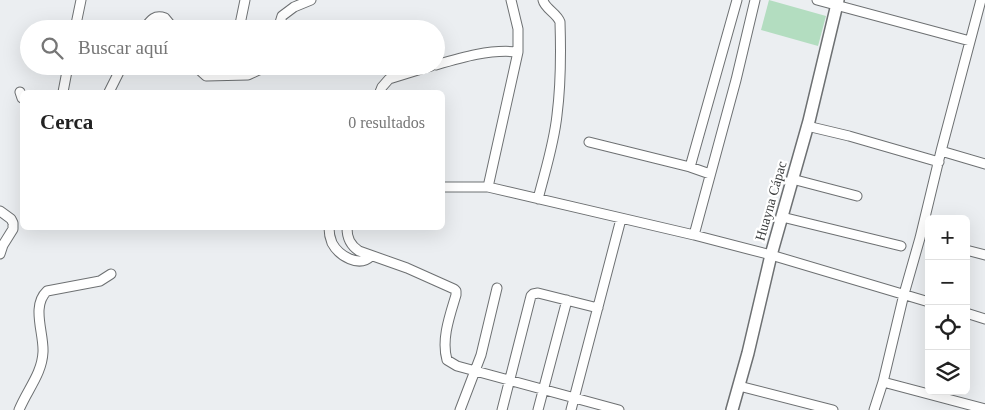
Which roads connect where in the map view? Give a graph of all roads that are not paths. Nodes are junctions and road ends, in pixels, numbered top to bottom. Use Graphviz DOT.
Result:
graph roads {
  1 [pos="81,0"];
  2 [pos="245,0"];
  3 [pos="311,0"];
  4 [pos="511,0"];
  5 [pos="543,0"];
  6 [pos="737,0"];
  7 [pos="755,0"];
  8 [pos="817,0"];
  9 [pos="981,0"];
  10 [pos="838,3"];
  11 [pos="78,20"];
  12 [pos="151,20"];
  13 [pos="167,20"];
  14 [pos="241,20"];
  15 [pos="281,20"];
  16 [pos="970,41"];
  17 [pos="518,52"];
  18 [pos="445,63"];
  19 [pos="66,75"];
  20 [pos="118,75"];
  21 [pos="205,75"];
  22 [pos="248,75"];
  23 [pos="402,75"];
  24 [pos="63,90"];
  25 [pos="110,90"];
  26 [pos="381,90"];
  27 [pos="807,126"];
  28 [pos="589,142"];
  29 [pos="941,151"];
  30 [pos="938,162"];
  31 [pos="985,164"];
  32 [pos="690,167"];
  33 [pos="710,174"];
  34 [pos="792,180"];
  35 [pos="445,187"];
  36 [pos="488,187"];
  37 [pos="857,196"];
  38 [pos="538,199"];
  39 [pos="0,211"];
  40 [pos="782,217"];
  41 [pos="621,219"];
  42 [pos="329,230"];
  43 [pos="347,230"];
  44 [pos="694,235"];
  45 [pos="924,239"];
  46 [pos="902,246"];
  47 [pos="970,251"];
  48 [pos="0,254"];
  49 [pos="771,255"];
  50 [pos="985,255"];
  51 [pos="371,256"];
  52 [pos="111,274"];
  53 [pos="497,288"];
  54 [pos="904,294"];
  55 [pos="567,300"];
  56 [pos="925,301"];
  57 [pos="598,308"];
  58 [pos="970,314"];
  59 [pos="985,319"];
  60 [pos="476,371"];
  61 [pos="510,380"];
  62 [pos="882,382"];
  63 [pos="739,386"];
  64 [pos="544,390"];
  65 [pos="574,398"];
  66 [pos="985,409"];
  67 [pos="19,410"];
  68 [pos="460,410"];
  69 [pos="502,410"];
  70 [pos="538,410"];
  71 [pos="571,410"];
  72 [pos="619,410"];
  73 [pos="732,410"];
  74 [pos="833,410"];
  75 [pos="874,410"];
  1 -- 11 [label="street"];
  2 -- 14 [label="street"];
  3 -- 15 [label="street"];
  4 -- 17 [label="street"];
  5 -- 38 [label="street"];
  6 -- 32 [label="street"];
  7 -- 33 [label="street"];
  8 -- 10 [label="street"];
  9 -- 16 [label="street"];
  10 -- 16 [label="street"];
  10 -- 27 [label="street, Huayna Cápac"];
  12 -- 13 [label="street"];
  16 -- 29 [label="street"];
  17 -- 18 [label="street"];
  17 -- 36 [label="street"];
  19 -- 24 [label="street"];
  20 -- 25 [label="street"];
  21 -- 22 [label="street"];
  23 -- 26 [label="street"];
  27 -- 30 [label="street"];
  27 -- 34 [label="street, Huayna Cápac"];
  28 -- 32 [label="street"];
  29 -- 30 [label="street"];
  29 -- 31 [label="street"];
  30 -- 45 [label="street"];
  32 -- 33 [label="street"];
  33 -- 44 [label="street"];
  34 -- 37 [label="street"];
  34 -- 40 [label="street, Huayna Cápac"];
  35 -- 36 [label="street"];
  36 -- 38 [label="street"];
  38 -- 41 [label="street"];
  39 -- 48 [label="street"];
  40 -- 46 [label="street"];
  40 -- 49 [label="street, Huayna Cápac"];
  41 -- 44 [label="street"];
  41 -- 57 [label="street"];
  42 -- 51 [label="street"];
  43 -- 51 [label="street"];
  44 -- 49 [label="street"];
  45 -- 54 [label="street"];
  47 -- 50 [label="street"];
  49 -- 54 [label="street"];
  49 -- 63 [label="street, Huayna Cápac"];
  51 -- 60 [label="street"];
  52 -- 67 [label="street"];
  53 -- 60 [label="street"];
  54 -- 56 [label="street"];
  54 -- 62 [label="street"];
  55 -- 57 [label="street"];
  55 -- 61 [label="street"];
  55 -- 64 [label="street"];
  57 -- 65 [label="street"];
  58 -- 59 [label="street"];
  60 -- 61 [label="street"];
  60 -- 68 [label="street"];
  61 -- 64 [label="street"];
  61 -- 69 [label="street"];
  62 -- 66 [label="street"];
  62 -- 75 [label="street"];
  63 -- 73 [label="street, Huayna Cápac"];
  63 -- 74 [label="street"];
  64 -- 65 [label="street"];
  64 -- 70 [label="street"];
  65 -- 71 [label="street"];
  65 -- 72 [label="street"];
}
